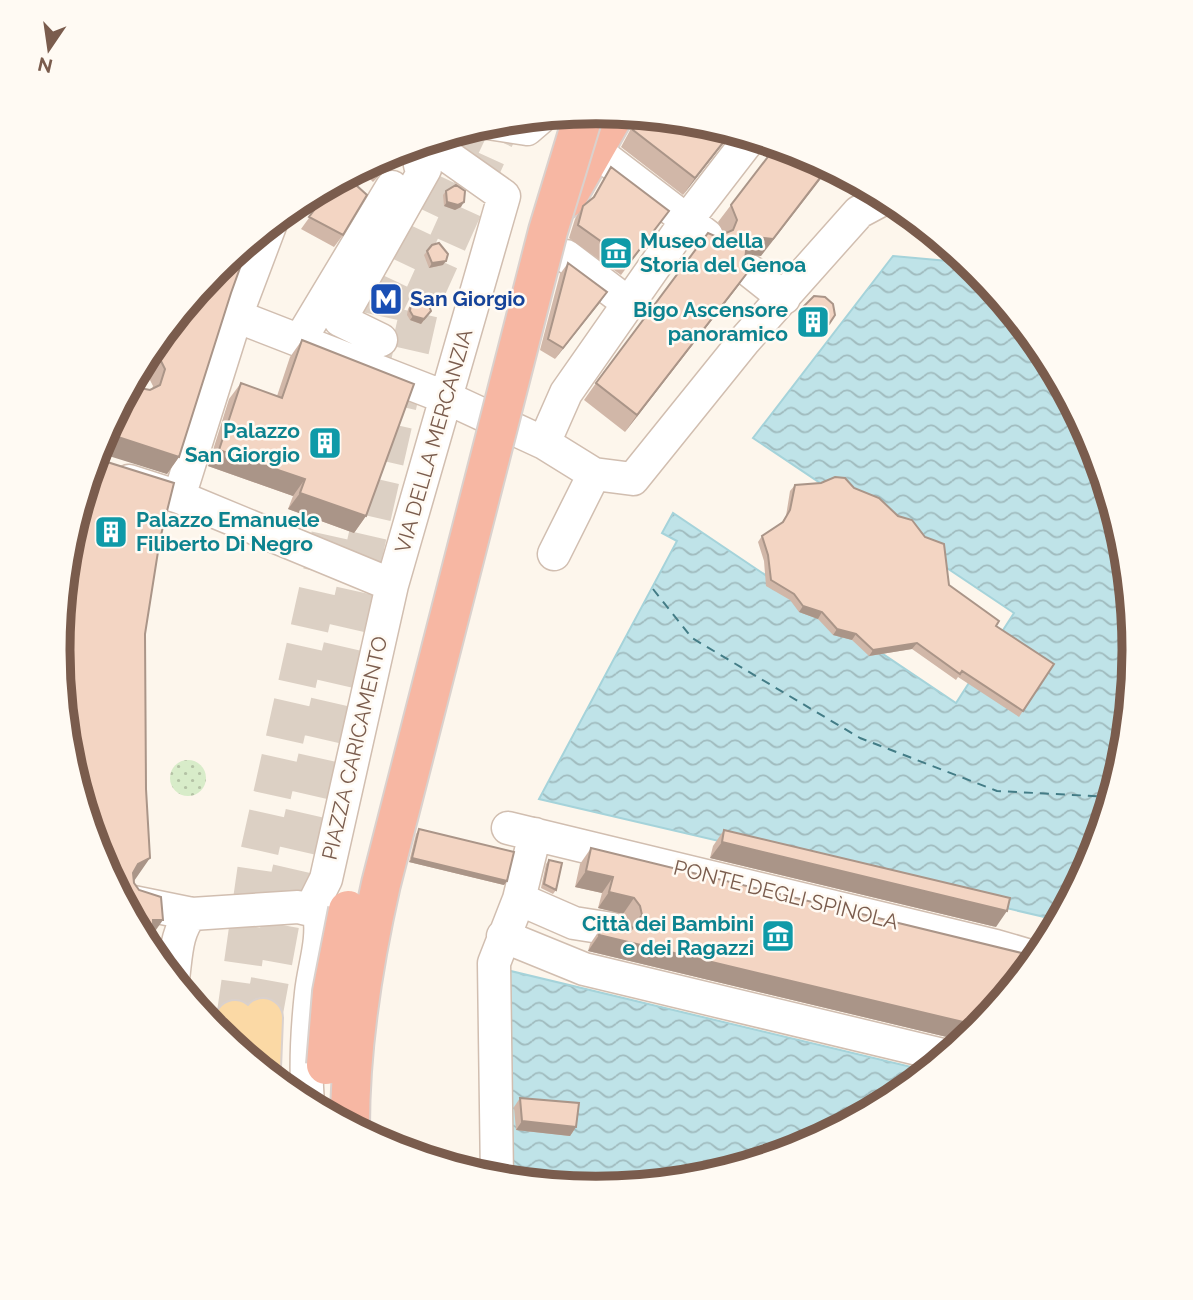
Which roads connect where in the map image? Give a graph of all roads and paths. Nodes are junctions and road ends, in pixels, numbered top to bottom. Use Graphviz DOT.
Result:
graph roads {
  1 [pos="582,124"];
  2 [pos="610,124"];
  3 [pos="539,127"];
  4 [pos="746,145"];
  5 [pos="418,155"];
  6 [pos="609,160"];
  7 [pos="875,203"];
  8 [pos="697,228"];
  9 [pos="557,243"];
  10 [pos="262,244"];
  11 [pos="750,271"];
  12 [pos="784,298"];
  13 [pos="628,303"];
  14 [pos="236,316"];
  15 [pos="300,340"];
  16 [pos="381,340"];
  17 [pos="447,398"];
  18 [pos="544,443"];
  19 [pos="102,473"];
  20 [pos="594,474"];
  21 [pos="179,497"];
  22 [pos="554,554"];
  23 [pos="395,575"];
  24 [pos="519,899"];
  25 [pos="135,902"];
  26 [pos="311,909"];
  27 [pos="192,914"];
  28 [pos="612,929"];
  29 [pos="498,950"];
  30 [pos="1026,955"];
  31 [pos="175,965"];
  32 [pos="244,1028"];
  33 [pos="253,1049"];
  34 [pos="935,1053"];
  35 [pos="307,1090"];
  36 [pos="325,1101"];
  37 [pos="350,1115"];
  38 [pos="497,1167"];
  1 -- 9 [label="highway, bridge"];
  2 -- 9 [label="highway, bridge"];
  3 -- 36 [label="highway, bridge"];
  4 -- 8 [label="street"];
  5 -- 15 [label="street"];
  5 -- 16 [label="street"];
  5 -- 17 [label="street, VIA DELLA MERCANZIA"];
  6 -- 8 [label="street"];
  7 -- 12 [label="street"];
  8 -- 13 [label="street"];
  9 -- 13 [label="street"];
  9 -- 37 [label="highway, bridge"];
  10 -- 14 [label="street"];
  11 -- 12 [label="street"];
  12 -- 20 [label="street"];
  13 -- 18 [label="street"];
  14 -- 15 [label="street"];
  14 -- 21 [label="street"];
  15 -- 17 [label="street"];
  17 -- 18 [label="street"];
  17 -- 23 [label="street, VIA DELLA MERCANZIA"];
  18 -- 20 [label="street"];
  19 -- 21 [label="street"];
  20 -- 22 [label="street"];
  21 -- 23 [label="street"];
  23 -- 26 [label="street, PIAZZA CARICAMENTO"];
  24 -- 28 [label="street"];
  24 -- 29 [label="street"];
  24 -- 30 [label="street, PONTE DEGLI SPÌNOLA"];
  25 -- 27 [label="street"];
  26 -- 27 [label="street"];
  26 -- 35 [label="street"];
  27 -- 31 [label="street"];
  29 -- 34 [label="street"];
  29 -- 38 [label="street"];
  32 -- 33 [label="main road"];
}
